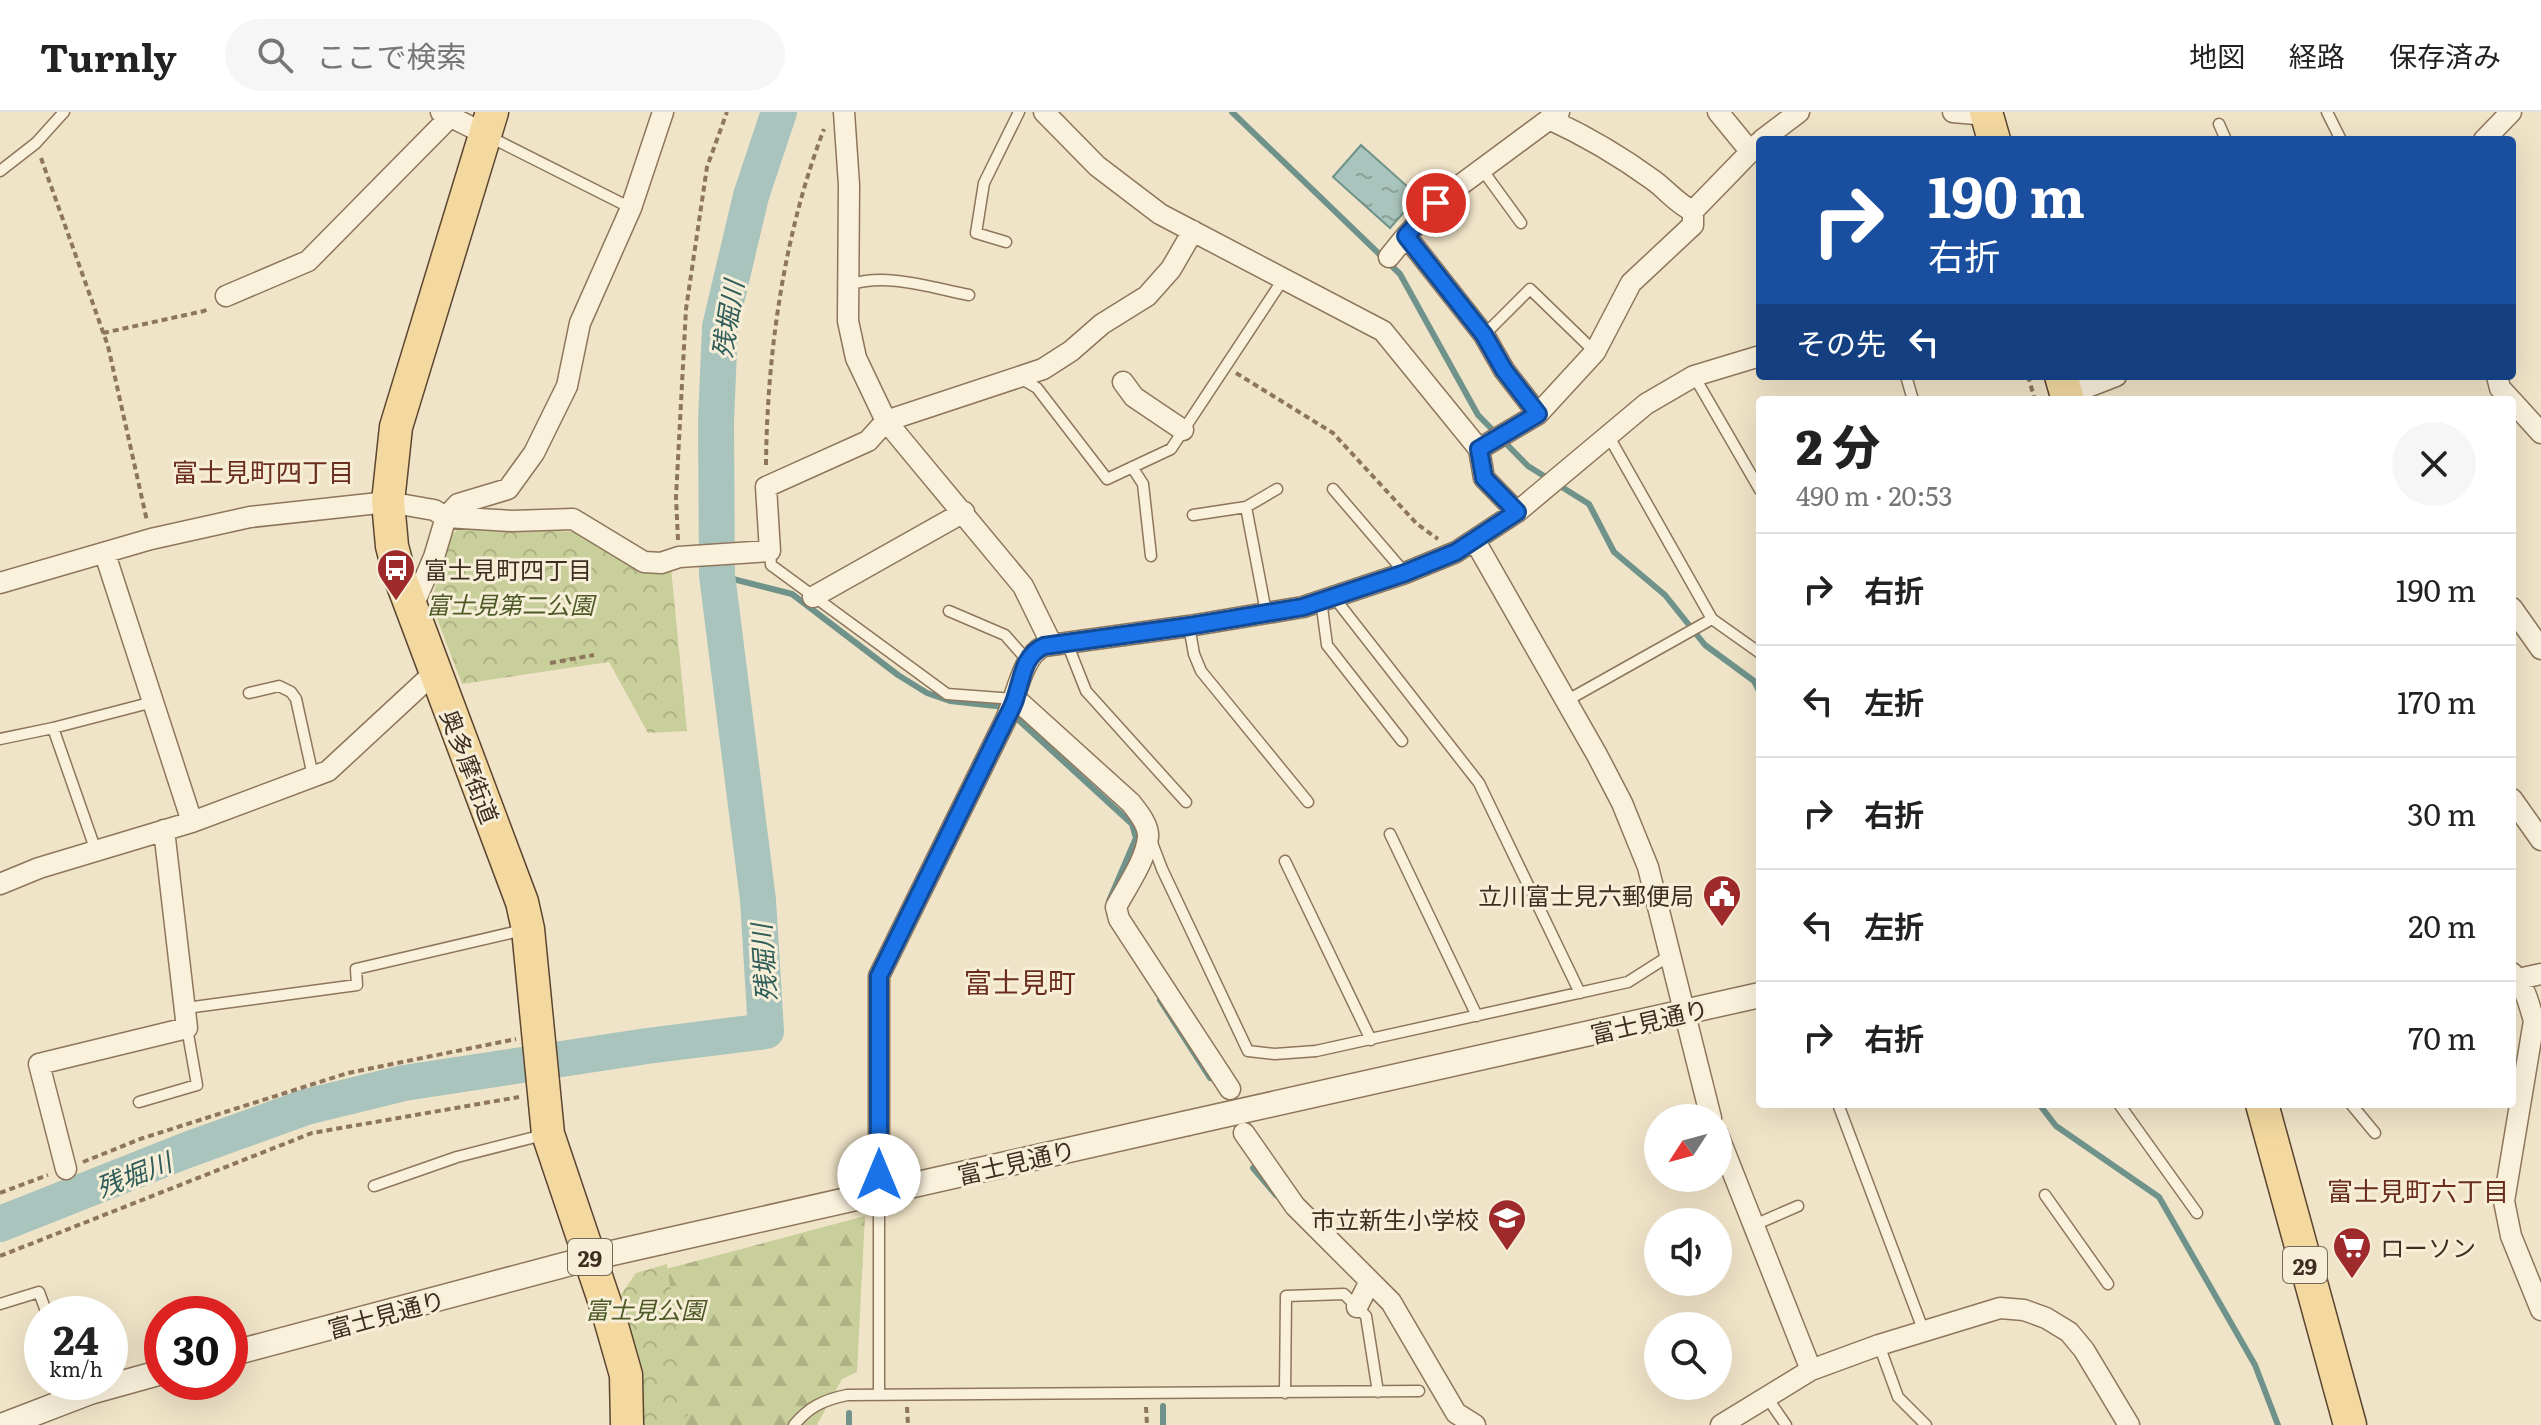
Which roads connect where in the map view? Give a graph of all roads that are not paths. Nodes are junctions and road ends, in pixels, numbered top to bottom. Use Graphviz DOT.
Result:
graph roads {
  1 [pos="64,112"];
  2 [pos="663,112"];
  3 [pos="1019,112"];
  4 [pos="1044,112"];
  5 [pos="1718,112"];
  6 [pos="1799,112"];
  7 [pos="1953,112"];
  8 [pos="2327,112"];
  9 [pos="2511,112"];
  10 [pos="445,114"];
  11 [pos="1554,116"];
  12 [pos="835,117"];
  13 [pos="1989,122"];
  14 [pos="488,123"];
  15 [pos="2219,124"];
  16 [pos="1758,136"];
  17 [pos="1770,136"];
  18 [pos="2224,136"];
  19 [pos="2339,136"];
  20 [pos="2488,136"];
  21 [pos="1756,149"];
  22 [pos="1481,168"];
  23 [pos="0,171"];
  24 [pos="631,208"];
  25 [pos="1693,211"];
  26 [pos="1521,223"];
  27 [pos="1193,231"];
  28 [pos="1406,236"];
  29 [pos="1006,242"];
  30 [pos="1389,257"];
  31 [pos="1284,278"];
  32 [pos="849,285"];
  33 [pos="969,295"];
  34 [pos="226,296"];
  35 [pos="1484,335"];
  36 [pos="1595,352"];
  37 [pos="1756,357"];
  38 [pos="1694,376"];
  39 [pos="1019,378"];
  40 [pos="2102,380"];
  41 [pos="1123,382"];
  42 [pos="2066,390"];
  43 [pos="2516,405"];
  44 [pos="1538,414"];
  45 [pos="886,421"];
  46 [pos="1183,430"];
  47 [pos="2541,433"];
  48 [pos="1608,435"];
  49 [pos="1492,441"];
  50 [pos="1132,467"];
  51 [pos="1756,483"];
  52 [pos="1277,489"];
  53 [pos="1333,489"];
  54 [pos="388,502"];
  55 [pos="1246,507"];
  56 [pos="964,512"];
  57 [pos="1517,512"];
  58 [pos="1193,515"];
  59 [pos="446,517"];
  60 [pos="1475,541"];
  61 [pos="770,551"];
  62 [pos="105,554"];
  63 [pos="1151,556"];
  64 [pos="1405,573"];
  65 [pos="0,583"];
  66 [pos="813,597"];
  67 [pos="1327,598"];
  68 [pos="411,611"];
  69 [pos="949,611"];
  70 [pos="1266,612"];
  71 [pos="2516,614"];
  72 [pos="1712,619"];
  73 [pos="1189,626"];
  74 [pos="1059,644"];
  75 [pos="2541,649"];
  76 [pos="1756,650"];
  77 [pos="1027,660"];
  78 [pos="435,672"];
  79 [pos="249,693"];
  80 [pos="1566,701"];
  81 [pos="153,702"];
  82 [pos="1011,710"];
  83 [pos="53,728"];
  84 [pos="0,739"];
  85 [pos="1402,741"];
  86 [pos="313,776"];
  87 [pos="1186,802"];
  88 [pos="1308,802"];
  89 [pos="2516,805"];
  90 [pos="192,822"];
  91 [pos="164,830"];
  92 [pos="1390,834"];
  93 [pos="1149,835"];
  94 [pos="2541,840"];
  95 [pos="96,851"];
  96 [pos="1285,861"];
  97 [pos="0,884"];
  98 [pos="528,929"];
  99 [pos="1672,954"];
  100 [pos="2541,974"];
  101 [pos="2516,976"];
  102 [pos="2516,978"];
  103 [pos="1580,993"];
  104 [pos="1756,996"];
  105 [pos="1685,1012"];
  106 [pos="1477,1016"];
  107 [pos="186,1018"];
  108 [pos="1371,1040"];
  109 [pos="1230,1089"];
  110 [pos="139,1102"];
  111 [pos="1708,1104"];
  112 [pos="1840,1108"];
  113 [pos="2122,1108"];
  114 [pos="2263,1108"];
  115 [pos="2354,1108"];
  116 [pos="1244,1133"];
  117 [pos="2375,1133"];
  118 [pos="548,1134"];
  119 [pos="66,1169"];
  120 [pos="1732,1172"];
  121 [pos="374,1186"];
  122 [pos="2045,1195"];
  123 [pos="879,1203"];
  124 [pos="1798,1206"];
  125 [pos="2197,1213"];
  126 [pos="1752,1226"];
  127 [pos="590,1258"];
  128 [pos="1370,1281"];
  129 [pos="2108,1284"];
  130 [pos="24,1297"];
  131 [pos="0,1304"];
  132 [pos="1357,1307"];
  133 [pos="2541,1310"];
  134 [pos="1924,1332"];
  135 [pos="1879,1345"];
  136 [pos="248,1349"];
  137 [pos="1811,1370"];
  138 [pos="1434,1391"];
  139 [pos="1378,1392"];
  140 [pos="1285,1393"];
  141 [pos="879,1395"];
  142 [pos="1766,1396"];
  143 [pos="53,1400"];
  144 [pos="2126,1424"];
  145 [pos="4,1425"];
  146 [pos="627,1425"];
  147 [pos="794,1425"];
  148 [pos="1475,1425"];
  149 [pos="1721,1425"];
  150 [pos="1786,1425"];
  151 [pos="1926,1425"];
  152 [pos="2350,1425"];
  1 -- 23 [label="lane"];
  2 -- 24 [label="street"];
  3 -- 29 [label="lane"];
  4 -- 27 [label="street"];
  5 -- 16 [label="street"];
  6 -- 17 [label="street"];
  7 -- 13 [label="street"];
  8 -- 19 [label="lane"];
  9 -- 20 [label="street"];
  10 -- 14 [label="street"];
  10 -- 34 [label="street"];
  11 -- 22 [label="street"];
  11 -- 25 [label="street"];
  12 -- 32 [label="street"];
  14 -- 24 [label="lane"];
  14 -- 54 [label="main road, 奥多摩街道 / 29"];
  15 -- 18 [label="lane"];
  21 -- 25 [label="street"];
  22 -- 26 [label="lane"];
  22 -- 28 [label="street"];
  24 -- 59 [label="street"];
  25 -- 36 [label="street"];
  27 -- 31 [label="street"];
  27 -- 39 [label="street"];
  28 -- 30 [label="street"];
  28 -- 35 [label="street"];
  31 -- 46 [label="lane"];
  31 -- 49 [label="street"];
  32 -- 33 [label="lane"];
  32 -- 45 [label="street"];
  35 -- 36 [label="lane"];
  35 -- 44 [label="street"];
  36 -- 44 [label="street"];
  37 -- 38 [label="street"];
  38 -- 48 [label="street"];
  38 -- 51 [label="lane"];
  39 -- 45 [label="street"];
  39 -- 50 [label="lane"];
  40 -- 42 [label="street"];
  41 -- 46 [label="street"];
  43 -- 47 [label="street"];
  44 -- 49 [label="street"];
  45 -- 56 [label="street"];
  45 -- 61 [label="street"];
  46 -- 50 [label="lane"];
  48 -- 57 [label="street"];
  48 -- 72 [label="lane"];
  49 -- 57 [label="street"];
  50 -- 63 [label="lane"];
  52 -- 55 [label="lane"];
  53 -- 64 [label="lane"];
  54 -- 59 [label="street"];
  54 -- 62 [label="street"];
  54 -- 68 [label="main road, 奥多摩街道 / 29"];
  55 -- 58 [label="lane"];
  55 -- 70 [label="lane"];
  56 -- 66 [label="street"];
  56 -- 74 [label="street"];
  57 -- 60 [label="street"];
  59 -- 61 [label="street"];
  59 -- 68 [label="street"];
  60 -- 64 [label="street"];
  60 -- 80 [label="street"];
  61 -- 66 [label="lane"];
  62 -- 65 [label="street"];
  62 -- 81 [label="street"];
  64 -- 67 [label="street"];
  66 -- 82 [label="lane"];
  67 -- 70 [label="street"];
  67 -- 85 [label="lane"];
  67 -- 103 [label="lane"];
  68 -- 78 [label="main road, 奥多摩街道 / 29"];
  69 -- 77 [label="lane"];
  70 -- 73 [label="street"];
  71 -- 75 [label="street"];
  72 -- 76 [label="lane"];
  72 -- 80 [label="lane"];
  73 -- 74 [label="street"];
  73 -- 88 [label="lane"];
  74 -- 77 [label="street"];
  74 -- 87 [label="lane"];
  77 -- 82 [label="street"];
  78 -- 86 [label="street"];
  78 -- 98 [label="main road, 奥多摩街道 / 29"];
  79 -- 86 [label="lane"];
  80 -- 99 [label="street"];
  81 -- 83 [label="lane"];
  81 -- 90 [label="street"];
  82 -- 93 [label="street"];
  82 -- 123 [label="street"];
  83 -- 84 [label="lane"];
  83 -- 95 [label="lane"];
  86 -- 90 [label="street"];
  89 -- 94 [label="street"];
  90 -- 91 [label="street"];
  91 -- 95 [label="street"];
  91 -- 107 [label="street"];
  92 -- 106 [label="lane"];
  93 -- 108 [label="lane"];
  93 -- 109 [label="street"];
  95 -- 97 [label="street"];
  96 -- 108 [label="lane"];
  98 -- 107 [label="lane"];
  98 -- 118 [label="main road, 奥多摩街道 / 29"];
  99 -- 103 [label="lane"];
  99 -- 105 [label="street"];
  100 -- 101 [label="street"];
  102 -- 133 [label="street"];
  103 -- 106 [label="lane"];
  104 -- 105 [label="street, 富士見通り"];
  105 -- 111 [label="street"];
  105 -- 127 [label="street, 富士見通り, bridge"];
  106 -- 108 [label="lane"];
  107 -- 110 [label="lane"];
  107 -- 119 [label="street"];
  112 -- 134 [label="lane"];
  113 -- 125 [label="lane"];
  114 -- 152 [label="main road, 29"];
  115 -- 117 [label="lane"];
  116 -- 128 [label="street"];
  118 -- 121 [label="lane"];
  118 -- 127 [label="main road, 奥多摩街道 / 29"];
  120 -- 126 [label="street"];
  122 -- 129 [label="lane"];
  123 -- 141 [label="lane"];
  124 -- 126 [label="lane"];
  126 -- 137 [label="street"];
  127 -- 136 [label="street, 富士見通り"];
  127 -- 146 [label="main road, 奥多摩街道 / 29"];
  128 -- 132 [label="street"];
  128 -- 138 [label="street"];
  130 -- 131 [label="lane"];
  132 -- 139 [label="lane"];
  132 -- 140 [label="lane"];
  134 -- 135 [label="street"];
  134 -- 144 [label="street"];
  135 -- 137 [label="street"];
  135 -- 151 [label="lane"];
  137 -- 142 [label="street"];
  138 -- 139 [label="lane"];
  138 -- 148 [label="street"];
  139 -- 140 [label="lane"];
  140 -- 141 [label="lane"];
  141 -- 147 [label="lane"];
  142 -- 149 [label="street"];
  142 -- 150 [label="lane"];
  143 -- 145 [label="street"];
}
